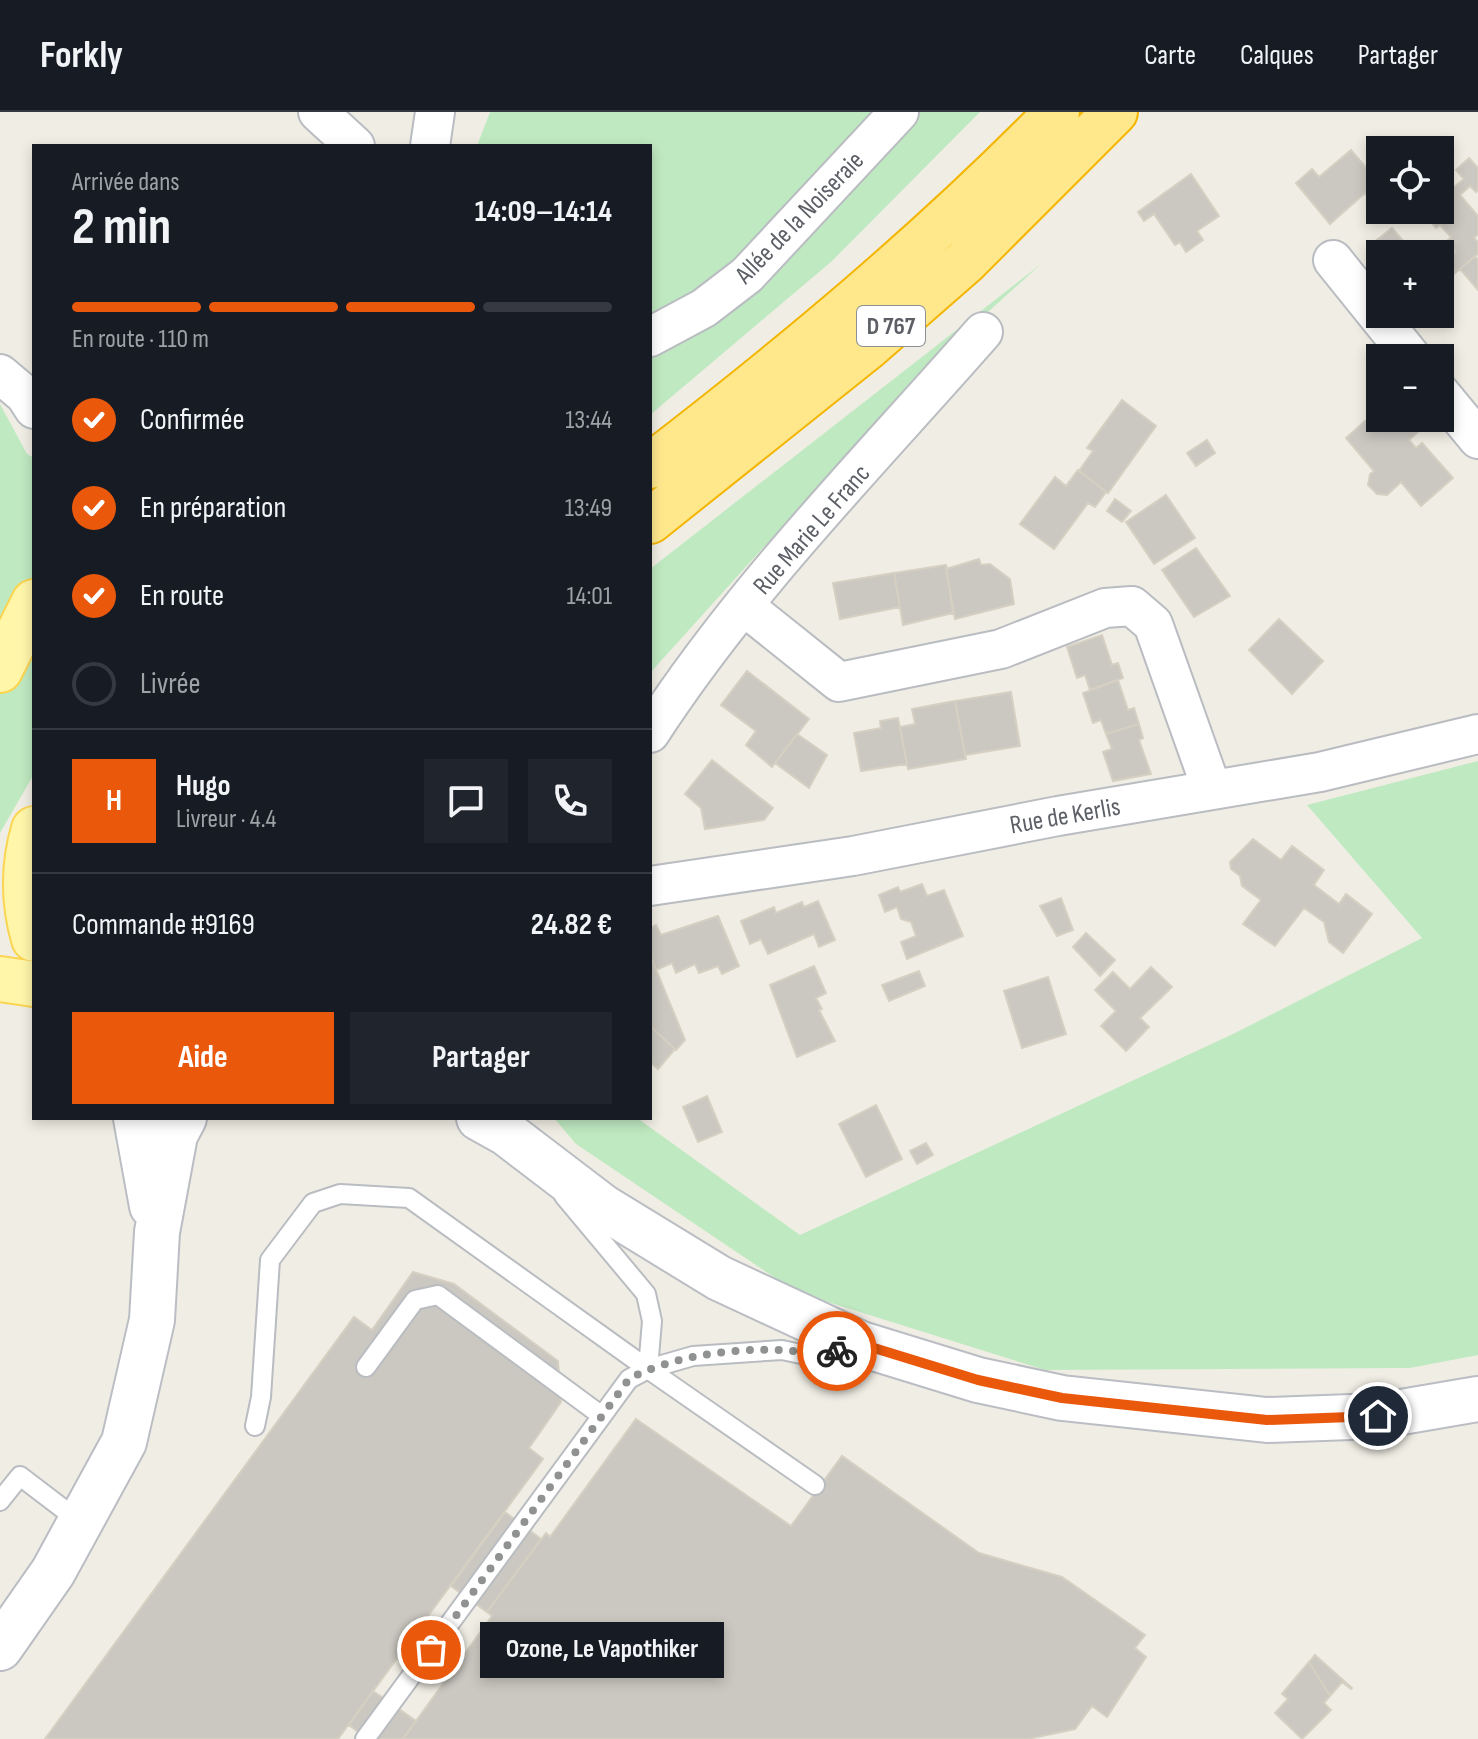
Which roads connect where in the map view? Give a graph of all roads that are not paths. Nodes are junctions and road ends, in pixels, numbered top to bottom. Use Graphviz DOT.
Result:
graph roads {
  1 [pos="318,112"];
  2 [pos="435,112"];
  3 [pos="899,112"];
  4 [pos="1057,112"];
  5 [pos="1115,112"];
  6 [pos="353,144"];
  7 [pos="430,144"];
  8 [pos="1333,260"];
  9 [pos="983,332"];
  10 [pos="652,336"];
  11 [pos="1401,344"];
  12 [pos="0,374"];
  13 [pos="32,406"];
  14 [pos="1454,409"];
  15 [pos="1477,435"];
  16 [pos="652,464"];
  17 [pos="652,519"];
  18 [pos="32,606"];
  19 [pos="744,606"];
  20 [pos="0,670"];
  21 [pos="652,730"];
  22 [pos="1478,734"];
  23 [pos="1212,790"];
  24 [pos="32,833"];
  25 [pos="32,838"];
  26 [pos="0,874"];
  27 [pos="652,886"];
  28 [pos="32,932"];
  29 [pos="0,979"];
  30 [pos="32,984"];
  31 [pos="136,1120"];
  32 [pos="183,1120"];
  33 [pos="503,1131"];
  34 [pos="157,1232"];
  35 [pos="861,1344"];
  36 [pos="366,1367"];
  37 [pos="648,1369"];
  38 [pos="1478,1399"];
  39 [pos="602,1416"];
  40 [pos="255,1426"];
  41 [pos="815,1485"];
  42 [pos="0,1501"];
  43 [pos="82,1523"];
  44 [pos="0,1648"];
  45 [pos="365,1739"];
  1 -- 6 [label="street"];
  2 -- 7 [label="street"];
  3 -- 10 [label="street, Allée de la Noiseraie"];
  4 -- 16 [label="highway, D 767"];
  5 -- 17 [label="highway, D 767"];
  8 -- 11 [label="street"];
  9 -- 19 [label="street, Rue Marie Le Franc"];
  12 -- 13 [label="street"];
  14 -- 15 [label="street"];
  18 -- 20 [label="main road"];
  19 -- 21 [label="street, Rue Marie Le Franc"];
  19 -- 23 [label="street"];
  22 -- 23 [label="street, Rue de Kerlis"];
  23 -- 27 [label="street, Rue de Kerlis"];
  24 -- 26 [label="main road"];
  25 -- 28 [label="main road"];
  29 -- 30 [label="main road"];
  31 -- 34 [label="main road"];
  32 -- 34 [label="main road"];
  33 -- 35 [label="main road"];
  33 -- 37 [label="lane"];
  34 -- 43 [label="main road"];
  35 -- 37 [label="lane"];
  35 -- 38 [label="main road"];
  36 -- 39 [label="lane"];
  37 -- 39 [label="lane"];
  37 -- 40 [label="lane"];
  37 -- 41 [label="lane"];
  39 -- 45 [label="lane"];
  42 -- 43 [label="lane"];
  43 -- 44 [label="main road"];
}
